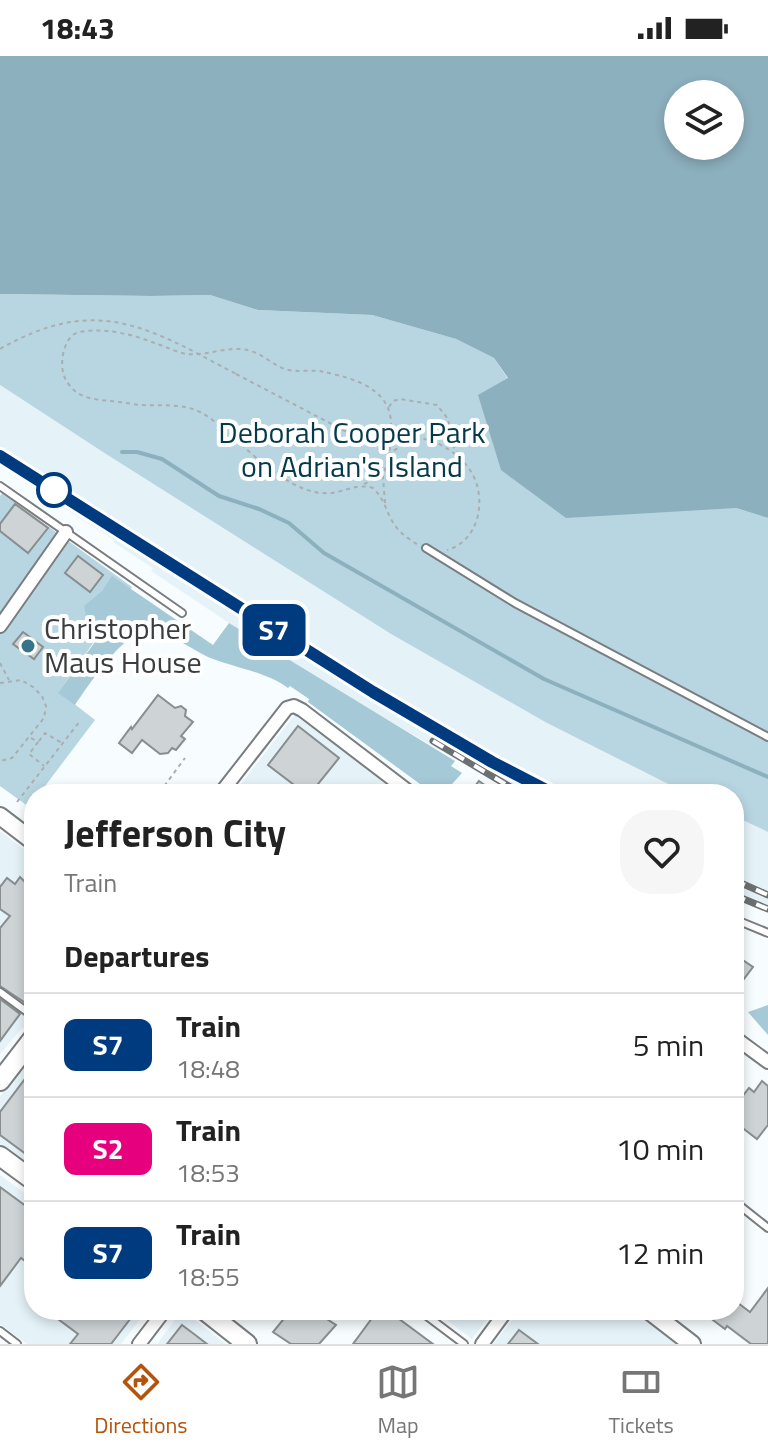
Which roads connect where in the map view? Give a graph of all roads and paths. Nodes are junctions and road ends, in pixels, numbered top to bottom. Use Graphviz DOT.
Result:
graph roads {
  1 [pos="0,349"];
  2 [pos="389,412"];
  3 [pos="389,454"];
  4 [pos="462,460"];
  5 [pos="386,464"];
  6 [pos="0,486"];
  7 [pos="359,486"];
  8 [pos="385,503"];
  9 [pos="66,532"];
  10 [pos="426,548"];
  11 [pos="182,613"];
  12 [pos="0,626"];
  13 [pos="0,663"];
  14 [pos="9,681"];
  15 [pos="0,683"];
  16 [pos="80,721"];
  17 [pos="29,736"];
  18 [pos="768,737"];
  19 [pos="38,742"];
  20 [pos="63,744"];
  21 [pos="185,758"];
  22 [pos="0,761"];
  23 [pos="45,766"];
  24 [pos="31,784"];
  25 [pos="166,784"];
  26 [pos="228,784"];
  27 [pos="399,784"];
  28 [pos="24,793"];
  29 [pos="17,802"];
  30 [pos="0,816"];
  31 [pos="24,834"];
  32 [pos="744,923"];
  33 [pos="768,933"];
  34 [pos="0,992"];
  35 [pos="24,1010"];
  36 [pos="744,1044"];
  37 [pos="24,1050"];
  38 [pos="768,1062"];
  39 [pos="0,1081"];
  40 [pos="0,1156"];
  41 [pos="24,1174"];
  42 [pos="744,1209"];
  43 [pos="768,1228"];
  44 [pos="157,1320"];
  45 [pos="217,1320"];
  46 [pos="432,1320"];
  47 [pos="500,1320"];
  48 [pos="661,1320"];
  49 [pos="0,1331"];
  50 [pos="17,1344"];
  51 [pos="139,1344"];
  52 [pos="247,1344"];
  53 [pos="464,1344"];
  54 [pos="482,1344"];
  55 [pos="692,1344"];
  1 -- 3 [label="path, bridge"];
  2 -- 3 [label="path"];
  2 -- 4 [label="path"];
  2 -- 7 [label="path"];
  3 -- 4 [label="path"];
  3 -- 5 [label="path"];
  4 -- 10 [label="path"];
  5 -- 7 [label="path"];
  5 -- 8 [label="path"];
  6 -- 9 [label="lane"];
  7 -- 8 [label="path"];
  8 -- 10 [label="path"];
  9 -- 11 [label="lane"];
  9 -- 12 [label="street"];
  10 -- 18 [label="lane"];
  13 -- 14 [label="path"];
  14 -- 15 [label="path"];
  14 -- 17 [label="path"];
  16 -- 20 [label="path"];
  17 -- 19 [label="path"];
  17 -- 22 [label="path"];
  19 -- 20 [label="path"];
  19 -- 23 [label="path"];
  20 -- 23 [label="path"];
  21 -- 25 [label="path"];
  23 -- 24 [label="path"];
  26 -- 27 [label="street"];
  28 -- 29 [label="path"];
  30 -- 31 [label="street"];
  32 -- 33 [label="lane"];
  34 -- 35 [label="lane"];
  36 -- 38 [label="street"];
  37 -- 39 [label="main road"];
  40 -- 41 [label="main road"];
  42 -- 43 [label="lane"];
  44 -- 51 [label="street"];
  45 -- 52 [label="main road"];
  46 -- 53 [label="lane"];
  47 -- 54 [label="street"];
  48 -- 55 [label="street"];
  49 -- 50 [label="lane"];
}
